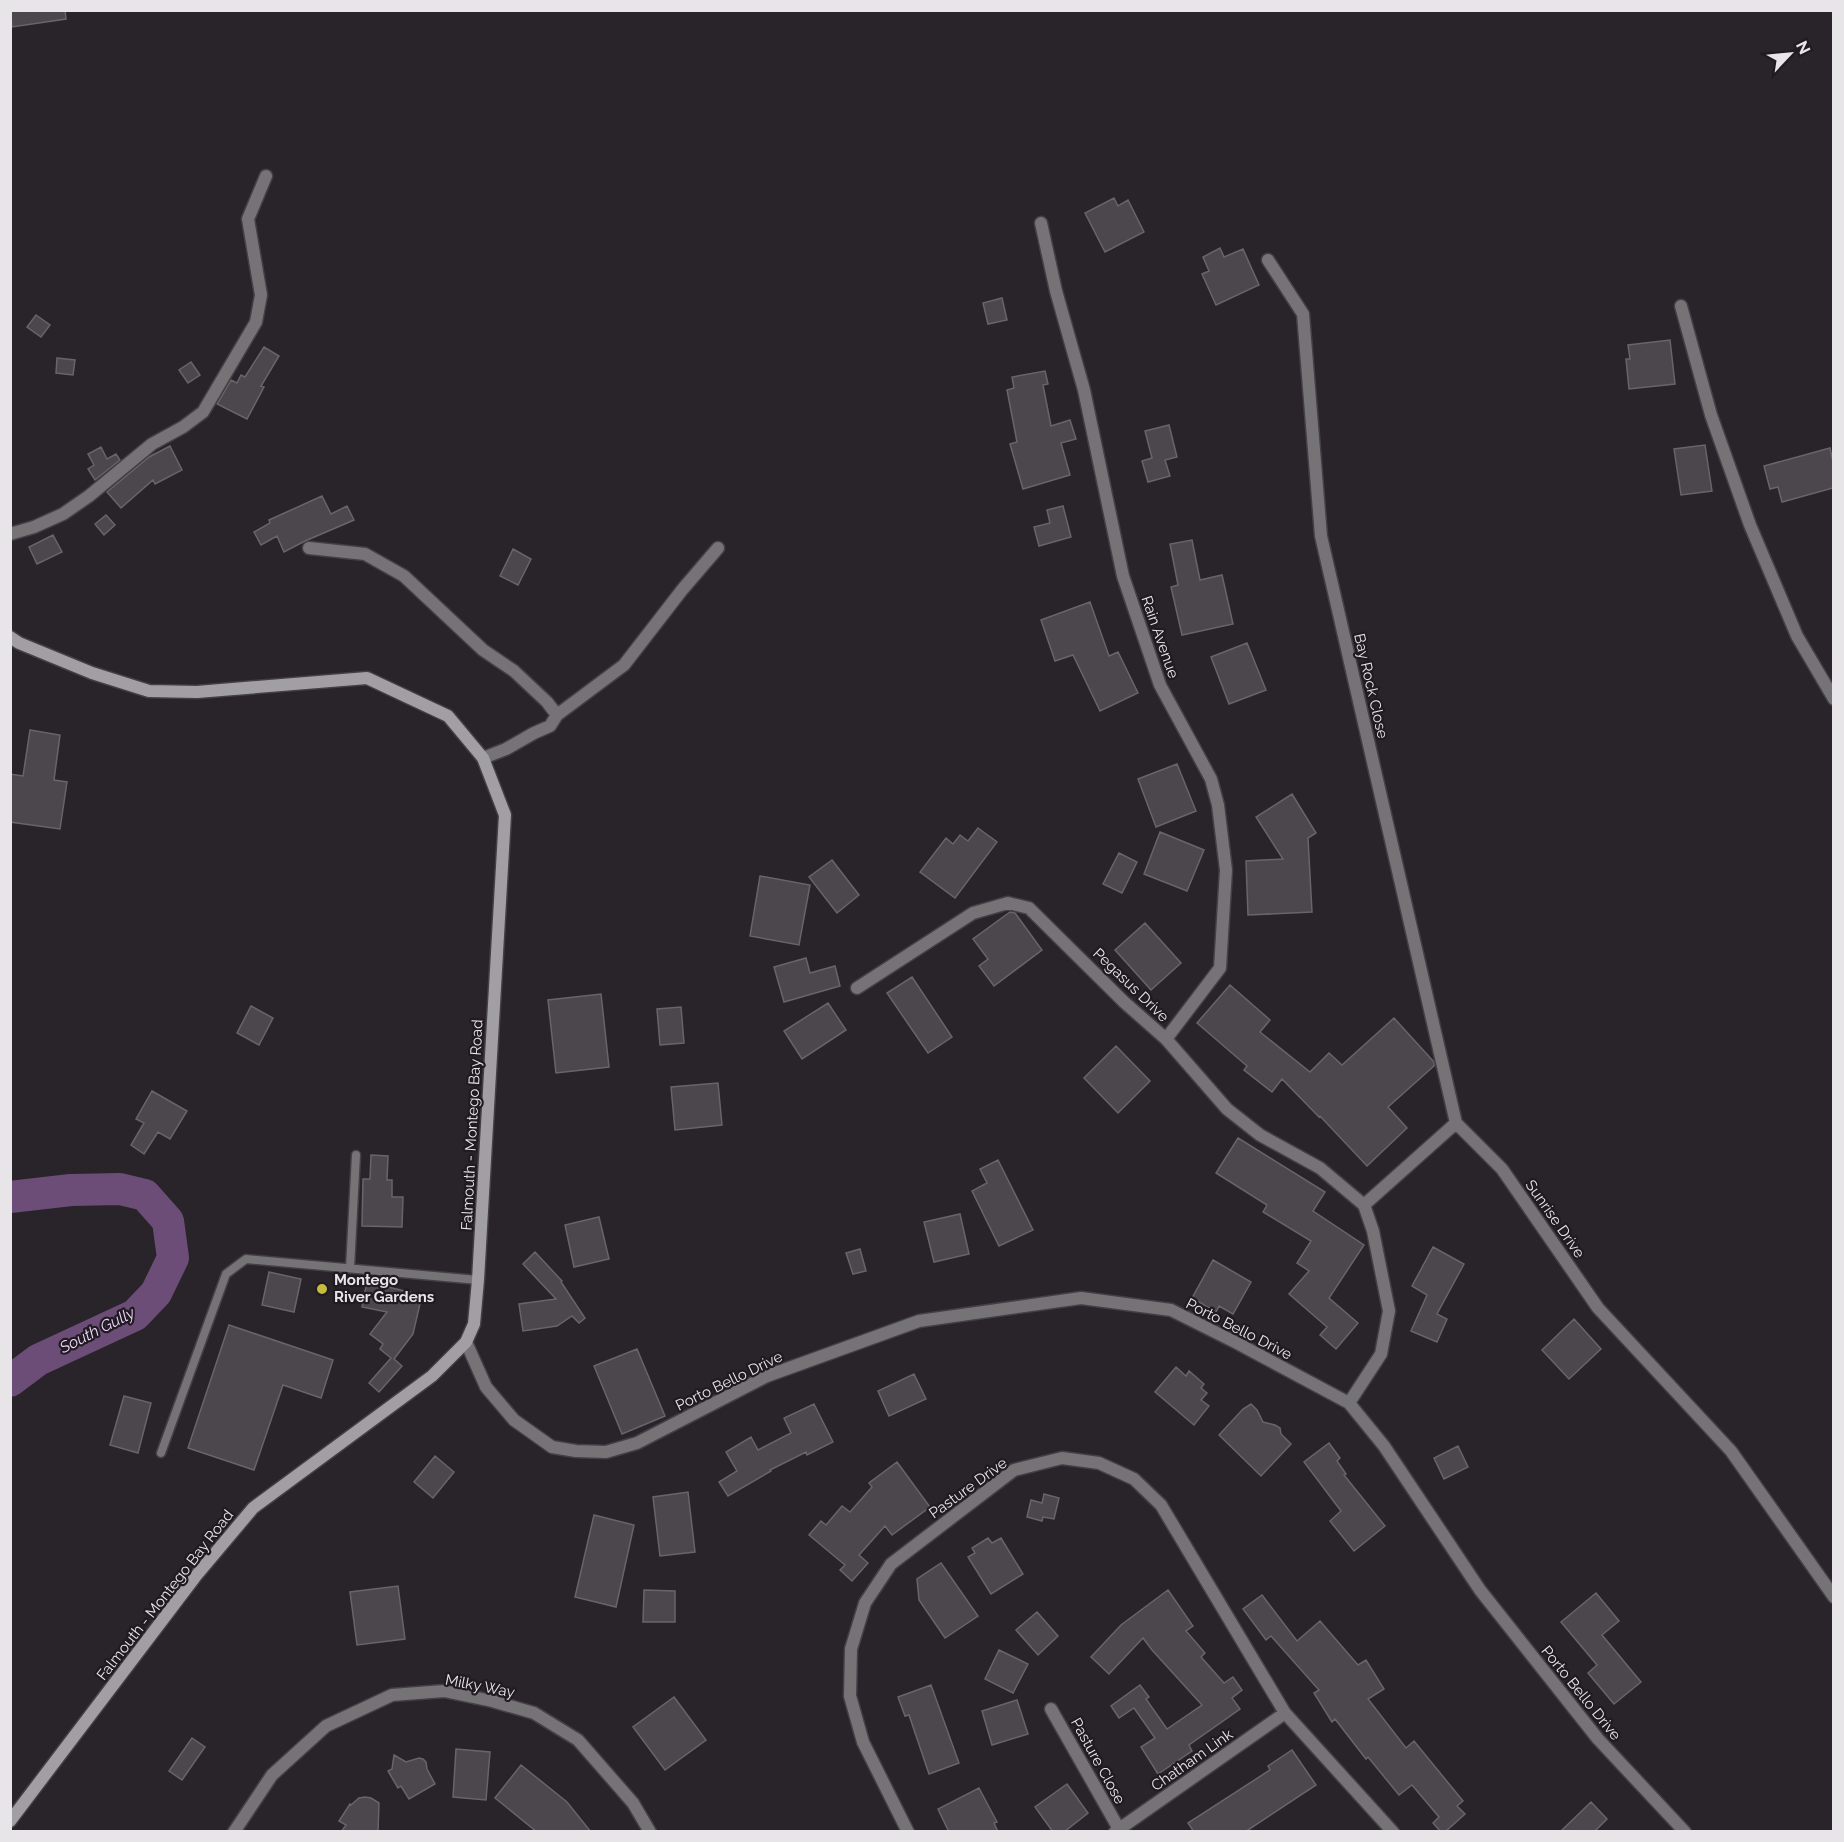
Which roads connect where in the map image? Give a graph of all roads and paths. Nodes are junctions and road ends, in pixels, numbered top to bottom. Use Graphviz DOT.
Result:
graph roads {
  1 [pos="266,176"];
  2 [pos="1041,223"];
  3 [pos="1268,260"];
  4 [pos="1681,306"];
  5 [pos="10,534"];
  6 [pos="309,548"];
  7 [pos="718,548"];
  8 [pos="10,637"];
  9 [pos="1833,699"];
  10 [pos="557,715"];
  11 [pos="483,758"];
  12 [pos="857,988"];
  13 [pos="1166,1039"];
  14 [pos="1456,1123"];
  15 [pos="356,1155"];
  16 [pos="1364,1204"];
  17 [pos="350,1268"];
  18 [pos="478,1280"];
  19 [pos="466,1342"];
  20 [pos="1349,1403"];
  21 [pos="161,1453"];
  22 [pos="1833,1597"];
  23 [pos="1051,1709"];
  24 [pos="1285,1713"];
  25 [pos="10,1821"];
  26 [pos="1117,1830"];
  27 [pos="234,1832"];
  28 [pos="650,1832"];
  29 [pos="908,1832"];
  30 [pos="1394,1832"];
  31 [pos="1685,1832"];
  1 -- 5 [label="street"];
  2 -- 13 [label="street, Rain Avenue"];
  3 -- 14 [label="street, Bay Rock Close"];
  4 -- 9 [label="street"];
  6 -- 10 [label="street"];
  7 -- 10 [label="street"];
  8 -- 11 [label="main road, Falmouth - Montego Bay Road"];
  10 -- 11 [label="street"];
  11 -- 18 [label="main road, Falmouth - Montego Bay Road"];
  12 -- 13 [label="street, Pegasus Drive"];
  13 -- 16 [label="street, Pegasus Drive"];
  14 -- 16 [label="street"];
  14 -- 22 [label="street, Sunrise Drive"];
  15 -- 17 [label="lane"];
  16 -- 20 [label="street"];
  17 -- 18 [label="lane"];
  17 -- 21 [label="lane"];
  18 -- 19 [label="main road, Falmouth - Montego Bay Road"];
  19 -- 20 [label="street, Porto Bello Drive"];
  19 -- 25 [label="main road, Falmouth - Montego Bay Road"];
  20 -- 31 [label="street, Porto Bello Drive"];
  23 -- 26 [label="street, Pasture Close"];
  24 -- 26 [label="street, Chatham Link"];
  24 -- 29 [label="street, Pasture Drive"];
  24 -- 30 [label="street, Pasture Drive"];
  27 -- 28 [label="street, Milky Way"];
}
